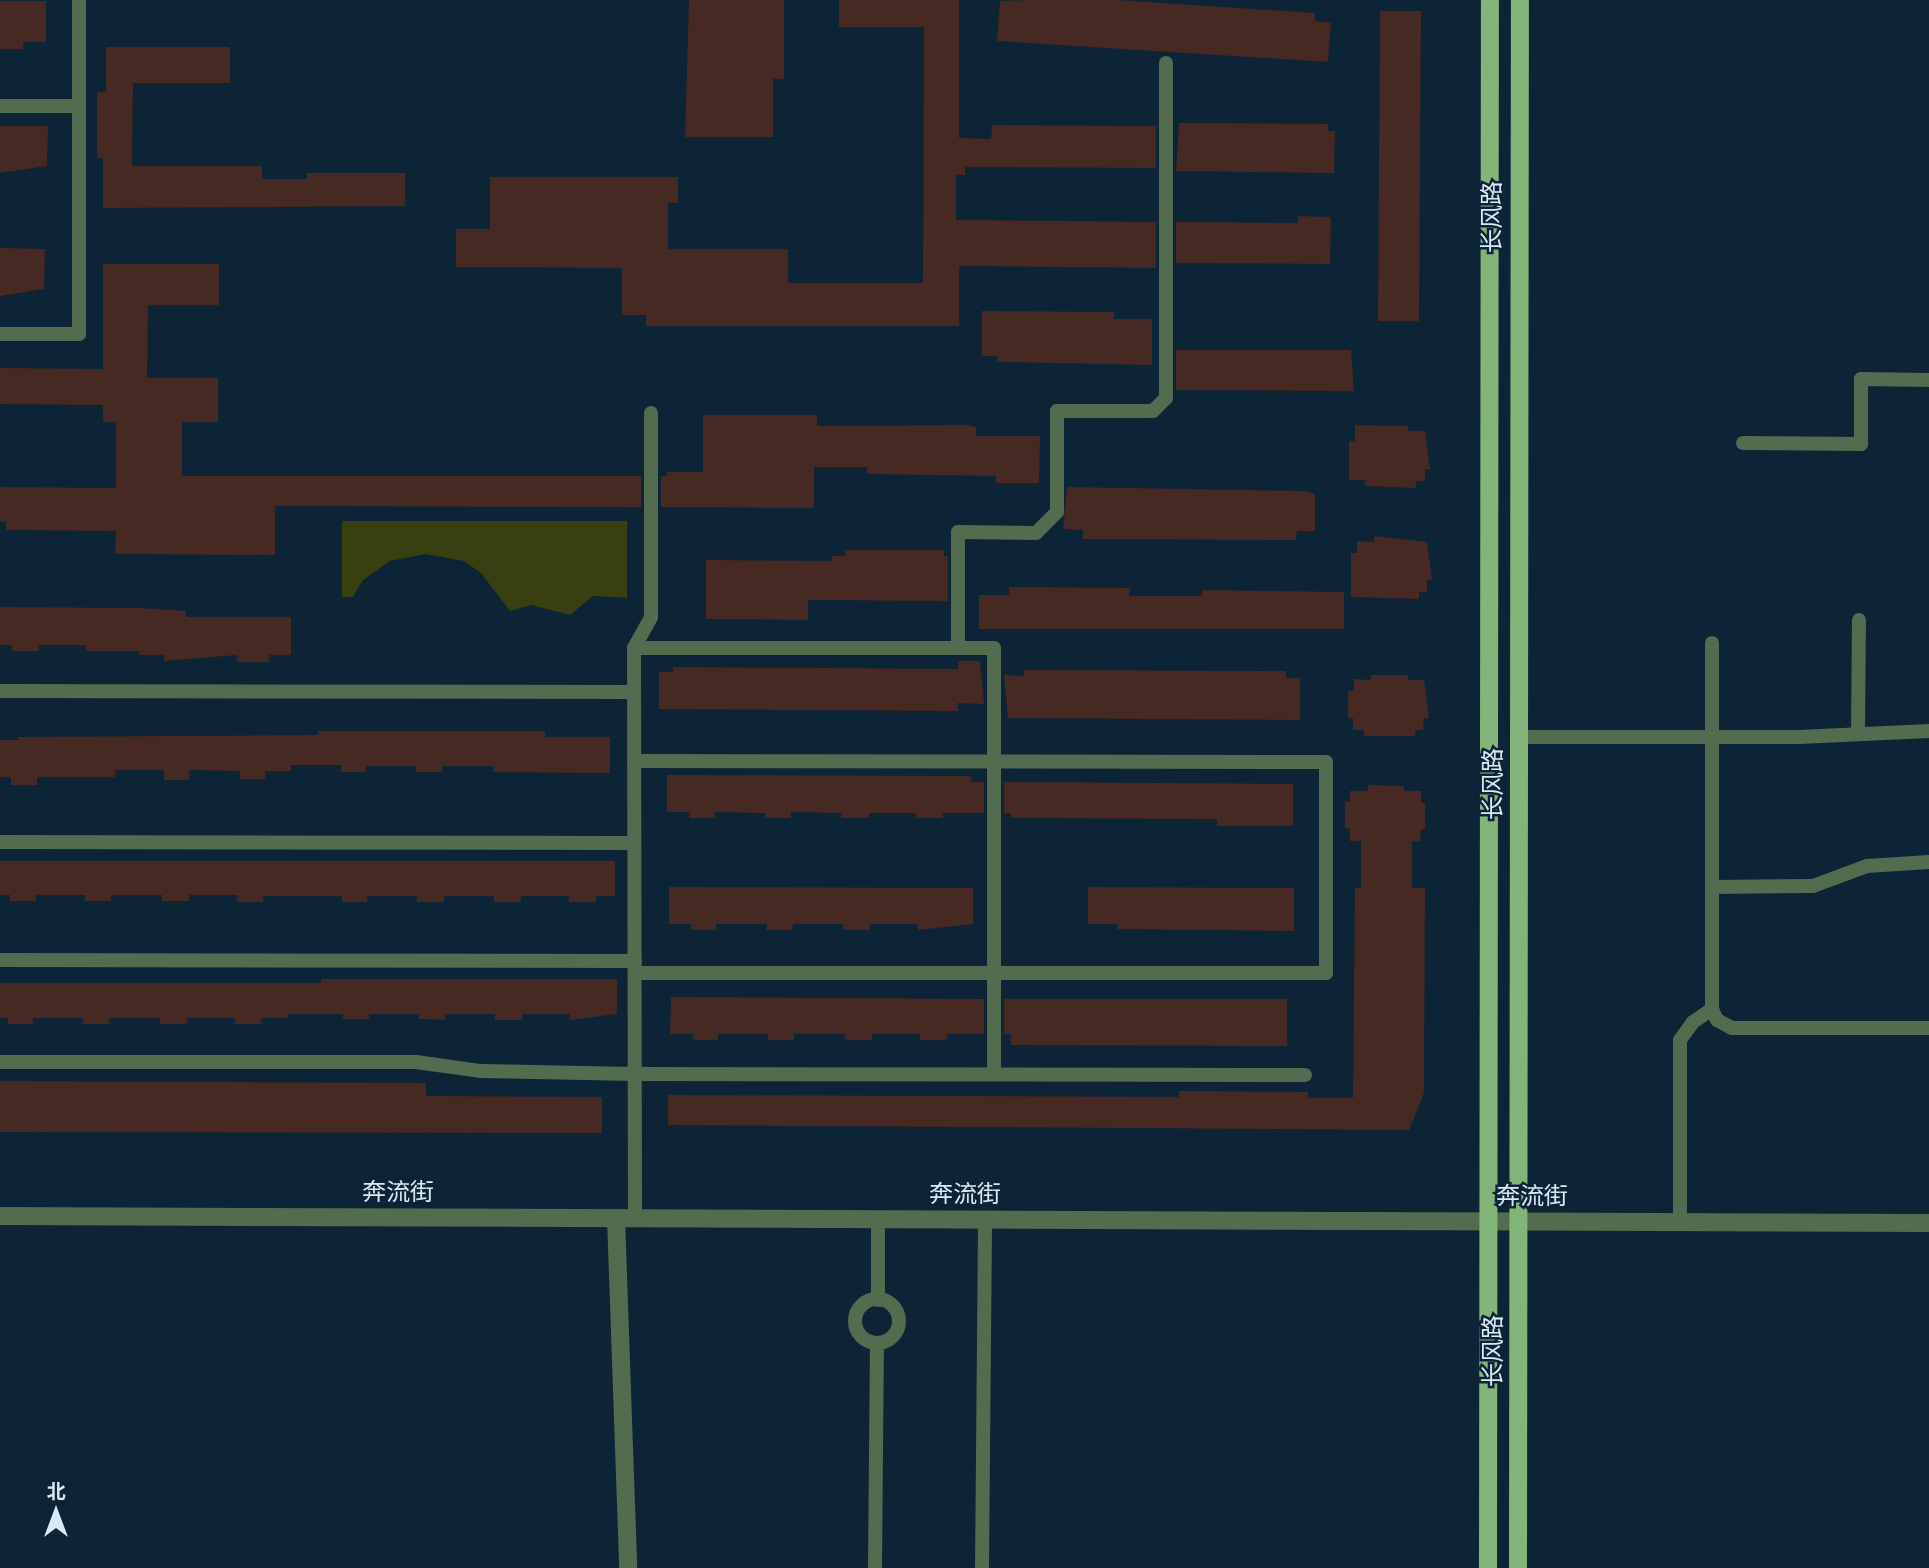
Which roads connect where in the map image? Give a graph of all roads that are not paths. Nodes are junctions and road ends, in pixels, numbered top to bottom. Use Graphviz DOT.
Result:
graph roads {
  1 [pos="79,0"];
  2 [pos="1490,0"];
  3 [pos="1520,0"];
  4 [pos="1166,63"];
  5 [pos="0,106"];
  6 [pos="79,106"];
  7 [pos="0,334"];
  8 [pos="1929,380"];
  9 [pos="650,413"];
  10 [pos="1743,443"];
  11 [pos="1859,620"];
  12 [pos="1712,643"];
  13 [pos="634,648"];
  14 [pos="958,648"];
  15 [pos="0,691"];
  16 [pos="634,692"];
  17 [pos="1858,731"];
  18 [pos="1929,731"];
  19 [pos="1517,737"];
  20 [pos="1712,737"];
  21 [pos="634,761"];
  22 [pos="994,762"];
  23 [pos="0,842"];
  24 [pos="634,843"];
  25 [pos="1929,862"];
  26 [pos="1712,887"];
  27 [pos="0,960"];
  28 [pos="635,967"];
  29 [pos="994,973"];
  30 [pos="1712,1009"];
  31 [pos="1929,1028"];
  32 [pos="0,1062"];
  33 [pos="635,1074"];
  34 [pos="994,1074"];
  35 [pos="1305,1075"];
  36 [pos="0,1216"];
  37 [pos="616,1218"];
  38 [pos="635,1218"];
  39 [pos="878,1219"];
  40 [pos="985,1219"];
  41 [pos="1488,1221"];
  42 [pos="1517,1221"];
  43 [pos="1681,1222"];
  44 [pos="1929,1223"];
  45 [pos="878,1300"];
  46 [pos="877,1343"];
  47 [pos="628,1568"];
  48 [pos="875,1568"];
  49 [pos="982,1568"];
  50 [pos="1488,1568"];
  51 [pos="1518,1568"];
  1 -- 6 [label="lane"];
  2 -- 41 [label="main road, 长风路"];
  3 -- 19 [label="main road, 长风路"];
  4 -- 14 [label="lane"];
  5 -- 6 [label="lane"];
  6 -- 7 [label="lane"];
  8 -- 10 [label="lane"];
  9 -- 13 [label="lane"];
  11 -- 17 [label="lane"];
  12 -- 20 [label="lane"];
  13 -- 14 [label="lane"];
  13 -- 16 [label="lane"];
  14 -- 22 [label="lane"];
  15 -- 16 [label="lane"];
  16 -- 21 [label="lane"];
  17 -- 18 [label="lane"];
  17 -- 20 [label="lane"];
  19 -- 20 [label="lane"];
  19 -- 42 [label="main road, 长风路"];
  20 -- 26 [label="lane"];
  21 -- 22 [label="lane"];
  21 -- 24 [label="lane"];
  22 -- 29 [label="lane"];
  22 -- 29 [label="lane"];
  23 -- 24 [label="lane"];
  24 -- 28 [label="lane"];
  25 -- 26 [label="lane"];
  26 -- 30 [label="lane"];
  27 -- 28 [label="lane"];
  28 -- 29 [label="lane"];
  28 -- 33 [label="lane"];
  29 -- 34 [label="lane"];
  30 -- 31 [label="lane"];
  30 -- 43 [label="lane"];
  32 -- 33 [label="lane"];
  33 -- 34 [label="lane"];
  33 -- 38 [label="lane"];
  34 -- 35 [label="lane"];
  36 -- 37 [label="street, 奔流街"];
  37 -- 38 [label="street, 奔流街"];
  37 -- 47 [label="street"];
  38 -- 39 [label="street, 奔流街"];
  39 -- 40 [label="street, 奔流街"];
  39 -- 45 [label="lane"];
  40 -- 41 [label="street, 奔流街"];
  40 -- 49 [label="lane"];
  41 -- 42 [label="street, 奔流街"];
  41 -- 50 [label="main road, 长风路"];
  42 -- 43 [label="street, 奔流街"];
  42 -- 51 [label="main road, 长风路"];
  43 -- 44 [label="street, 奔流街"];
  45 -- 46 [label="lane"];
  45 -- 46 [label="lane"];
  46 -- 48 [label="lane"];
}
